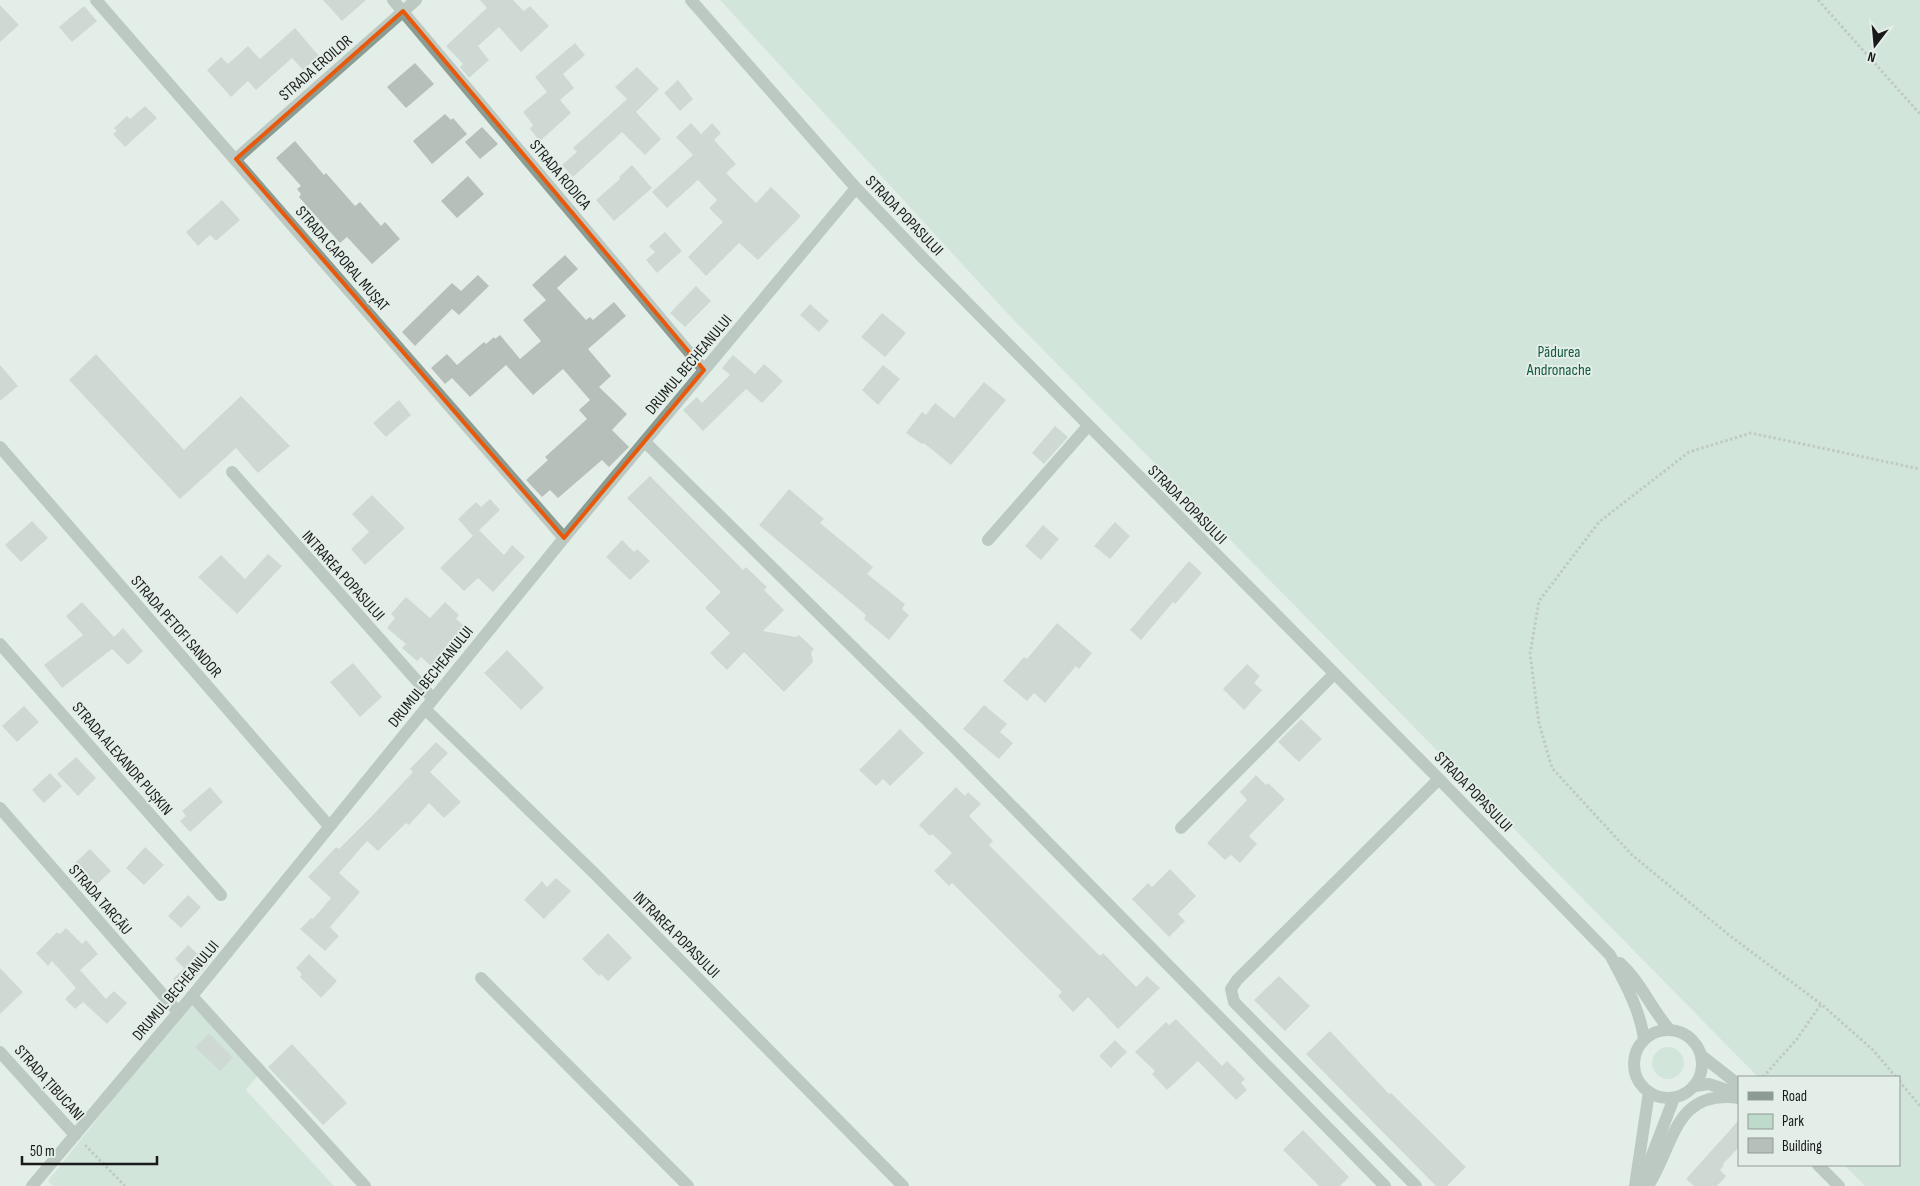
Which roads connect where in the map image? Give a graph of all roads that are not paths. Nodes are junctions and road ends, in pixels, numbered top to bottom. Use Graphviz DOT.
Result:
graph roads {
  1 [pos="96,0"];
  2 [pos="393,0"];
  3 [pos="416,0"];
  4 [pos="691,0"];
  5 [pos="403,11"];
  6 [pos="236,158"];
  7 [pos="856,188"];
  8 [pos="704,370"];
  9 [pos="1088,426"];
  10 [pos="644,442"];
  11 [pos="0,447"];
  12 [pos="232,472"];
  13 [pos="564,538"];
  14 [pos="988,540"];
  15 [pos="0,644"];
  16 [pos="1334,674"];
  17 [pos="429,704"];
  18 [pos="1439,779"];
  19 [pos="0,808"];
  20 [pos="329,826"];
  21 [pos="1181,828"];
  22 [pos="221,895"];
  23 [pos="1610,955"];
  24 [pos="481,978"];
  25 [pos="192,996"];
  26 [pos="178,1012"];
  27 [pos="1670,1030"];
  28 [pos="1644,1039"];
  29 [pos="0,1052"];
  30 [pos="1702,1056"];
  31 [pos="1738,1084"];
  32 [pos="1696,1086"];
  33 [pos="1649,1092"];
  34 [pos="1738,1096"];
  35 [pos="1738,1096"];
  36 [pos="1674,1098"];
  37 [pos="75,1135"];
  38 [pos="1819,1166"];
  39 [pos="32,1186"];
  40 [pos="365,1186"];
  41 [pos="688,1186"];
  42 [pos="903,1186"];
  43 [pos="1385,1186"];
  44 [pos="1416,1186"];
  45 [pos="1635,1186"];
  46 [pos="1640,1186"];
  47 [pos="1648,1186"];
  48 [pos="1839,1186"];
  1 -- 6 [label="street, STRADA CAPORAL MUȘAT"];
  2 -- 5 [label="street, STRADA RODICA"];
  3 -- 5 [label="street, STRADA EROILOR"];
  4 -- 7 [label="street, STRADA POPASULUI"];
  5 -- 6 [label="street, STRADA EROILOR"];
  5 -- 8 [label="street, STRADA RODICA"];
  6 -- 13 [label="street, STRADA CAPORAL MUȘAT"];
  7 -- 8 [label="street, DRUMUL BECHEANULUI"];
  7 -- 9 [label="street, STRADA POPASULUI"];
  8 -- 10 [label="street, DRUMUL BECHEANULUI"];
  9 -- 14 [label="street"];
  9 -- 16 [label="street, STRADA POPASULUI"];
  10 -- 13 [label="street, DRUMUL BECHEANULUI"];
  10 -- 43 [label="street"];
  11 -- 20 [label="street, STRADA PETOFI SANDOR"];
  12 -- 17 [label="street, INTRAREA POPASULUI"];
  13 -- 17 [label="street, DRUMUL BECHEANULUI"];
  15 -- 22 [label="street, STRADA ALEXANDR PUȘKIN"];
  16 -- 18 [label="street, STRADA POPASULUI"];
  16 -- 21 [label="street"];
  17 -- 20 [label="street, DRUMUL BECHEANULUI"];
  17 -- 42 [label="street, INTRAREA POPASULUI"];
  18 -- 23 [label="street, STRADA POPASULUI"];
  18 -- 44 [label="street"];
  19 -- 26 [label="street, STRADA TARCĂU"];
  20 -- 25 [label="street, DRUMUL BECHEANULUI"];
  23 -- 27 [label="street"];
  23 -- 28 [label="street, STRADA POPASULUI"];
  24 -- 41 [label="street"];
  25 -- 26 [label="street, DRUMUL BECHEANULUI"];
  25 -- 40 [label="street"];
  26 -- 37 [label="street, DRUMUL BECHEANULUI"];
  27 -- 28 [label="street"];
  27 -- 30 [label="street"];
  28 -- 33 [label="street"];
  29 -- 37 [label="street, STRADA ȚIBUCANI"];
  30 -- 31 [label="street"];
  30 -- 32 [label="street"];
  32 -- 34 [label="street"];
  32 -- 36 [label="street"];
  33 -- 36 [label="street"];
  33 -- 45 [label="street"];
  35 -- 47 [label="street"];
  36 -- 46 [label="street"];
  37 -- 39 [label="street, DRUMUL BECHEANULUI"];
  38 -- 48 [label="street"];
}
